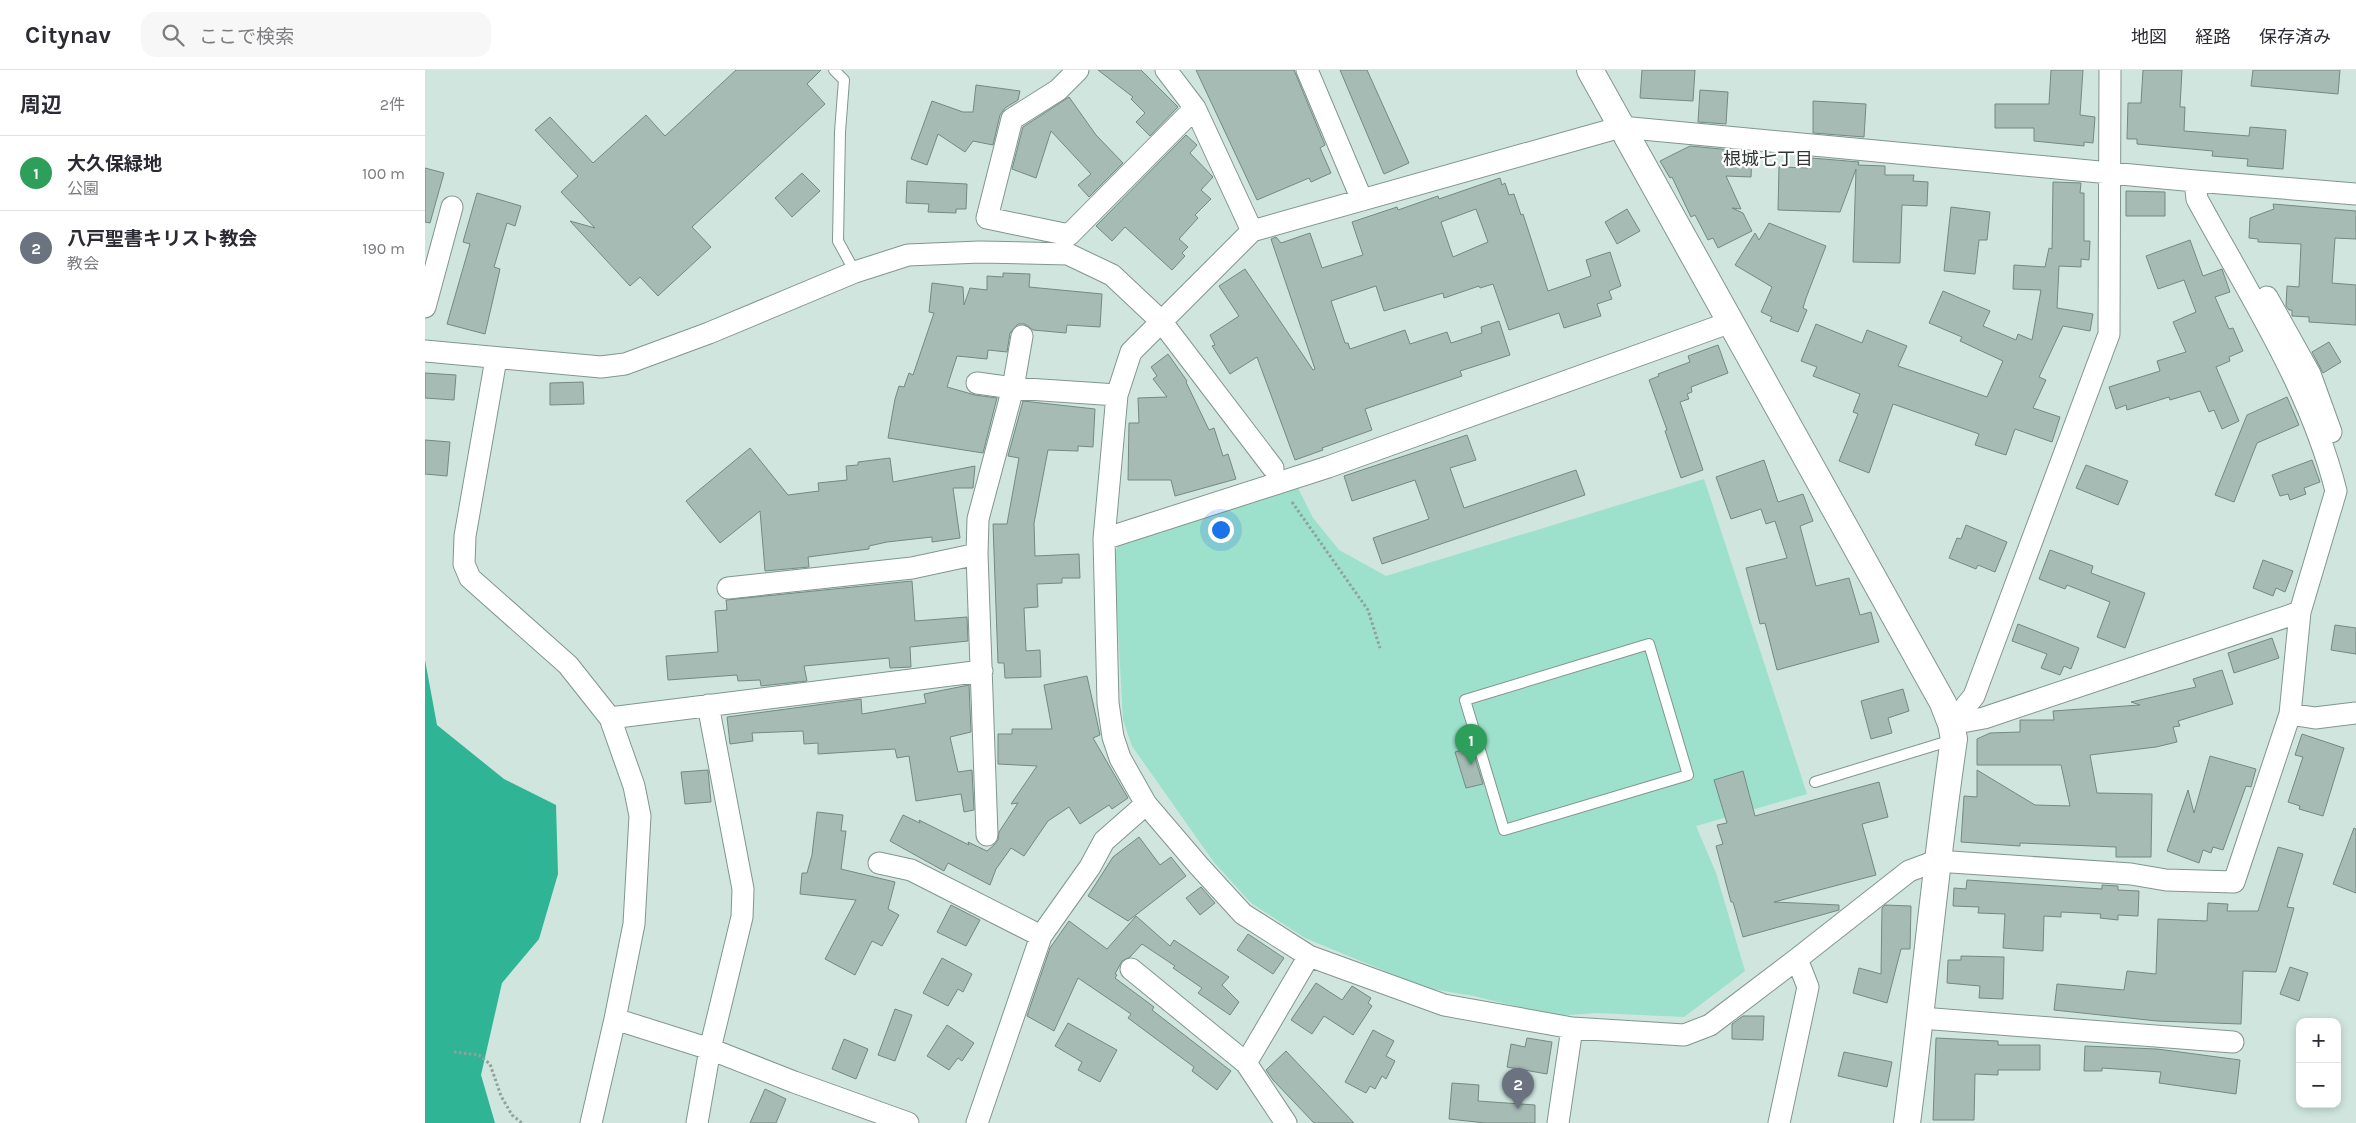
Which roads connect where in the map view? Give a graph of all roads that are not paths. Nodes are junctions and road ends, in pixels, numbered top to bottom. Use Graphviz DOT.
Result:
graph roads {
  1 [pos="834,70"];
  2 [pos="1078,70"];
  3 [pos="1166,70"];
  4 [pos="1307,70"];
  5 [pos="1590,70"];
  6 [pos="2110,70"];
  7 [pos="1195,108"];
  8 [pos="1621,127"];
  9 [pos="2111,173"];
  10 [pos="2195,181"];
  11 [pos="2356,194"];
  12 [pos="1362,200"];
  13 [pos="452,207"];
  14 [pos="1253,231"];
  15 [pos="855,272"];
  16 [pos="425,307"];
  17 [pos="1161,321"];
  18 [pos="1731,322"];
  19 [pos="1022,336"];
  20 [pos="425,351"];
  21 [pos="497,359"];
  22 [pos="977,382"];
  23 [pos="1013,388"];
  24 [pos="1117,395"];
  25 [pos="1276,475"];
  26 [pos="1104,539"];
  27 [pos="977,554"];
  28 [pos="728,588"];
  29 [pos="2300,612"];
  30 [pos="982,671"];
  31 [pos="1465,700"];
  32 [pos="708,705"];
  33 [pos="2356,713"];
  34 [pos="2294,715"];
  35 [pos="610,718"];
  36 [pos="1952,732"];
  37 [pos="1815,782"];
  38 [pos="1146,804"];
  39 [pos="987,835"];
  40 [pos="1936,861"];
  41 [pos="879,863"];
  42 [pos="1041,936"];
  43 [pos="1309,956"];
  44 [pos="1797,959"];
  45 [pos="1131,970"];
  46 [pos="1921,1018"];
  47 [pos="615,1019"];
  48 [pos="1572,1028"];
  49 [pos="2233,1042"];
  50 [pos="710,1049"];
  51 [pos="1246,1063"];
  52 [pos="591,1123"];
  53 [pos="697,1123"];
  54 [pos="908,1123"];
  55 [pos="977,1123"];
  56 [pos="1286,1123"];
  57 [pos="1559,1123"];
  58 [pos="1779,1123"];
  59 [pos="1907,1123"];
  1 -- 15 [label="lane"];
  2 -- 7 [label="street"];
  3 -- 7 [label="street"];
  4 -- 12 [label="street"];
  5 -- 8 [label="street"];
  6 -- 9 [label="street"];
  7 -- 14 [label="street"];
  8 -- 9 [label="street"];
  8 -- 12 [label="street"];
  8 -- 18 [label="street"];
  9 -- 10 [label="street"];
  9 -- 36 [label="street"];
  10 -- 11 [label="street"];
  10 -- 29 [label="street"];
  10 -- 34 [label="street"];
  12 -- 14 [label="street"];
  13 -- 16 [label="street"];
  14 -- 17 [label="street"];
  15 -- 17 [label="street"];
  15 -- 21 [label="street"];
  17 -- 24 [label="street"];
  17 -- 25 [label="street"];
  18 -- 25 [label="street"];
  18 -- 36 [label="street"];
  19 -- 23 [label="street"];
  20 -- 21 [label="street"];
  21 -- 35 [label="street"];
  22 -- 23 [label="street"];
  23 -- 24 [label="street"];
  23 -- 27 [label="street"];
  24 -- 26 [label="street"];
  25 -- 26 [label="street"];
  26 -- 38 [label="street"];
  27 -- 28 [label="street"];
  27 -- 30 [label="street"];
  29 -- 34 [label="street"];
  29 -- 36 [label="street"];
  30 -- 32 [label="street"];
  30 -- 39 [label="street"];
  31 -- 31 [label="lane"];
  32 -- 35 [label="street"];
  32 -- 50 [label="street"];
  33 -- 34 [label="street"];
  34 -- 40 [label="street"];
  35 -- 47 [label="street"];
  36 -- 37 [label="lane"];
  36 -- 40 [label="street"];
  38 -- 42 [label="street"];
  38 -- 43 [label="street"];
  40 -- 44 [label="street"];
  40 -- 46 [label="street"];
  41 -- 42 [label="street"];
  42 -- 55 [label="street"];
  43 -- 48 [label="street"];
  43 -- 51 [label="street"];
  44 -- 48 [label="street"];
  44 -- 58 [label="street"];
  45 -- 51 [label="street"];
  46 -- 49 [label="street"];
  46 -- 59 [label="street"];
  47 -- 50 [label="street"];
  47 -- 52 [label="street"];
  48 -- 57 [label="street"];
  50 -- 53 [label="street"];
  50 -- 54 [label="street"];
  51 -- 56 [label="street"];
}
